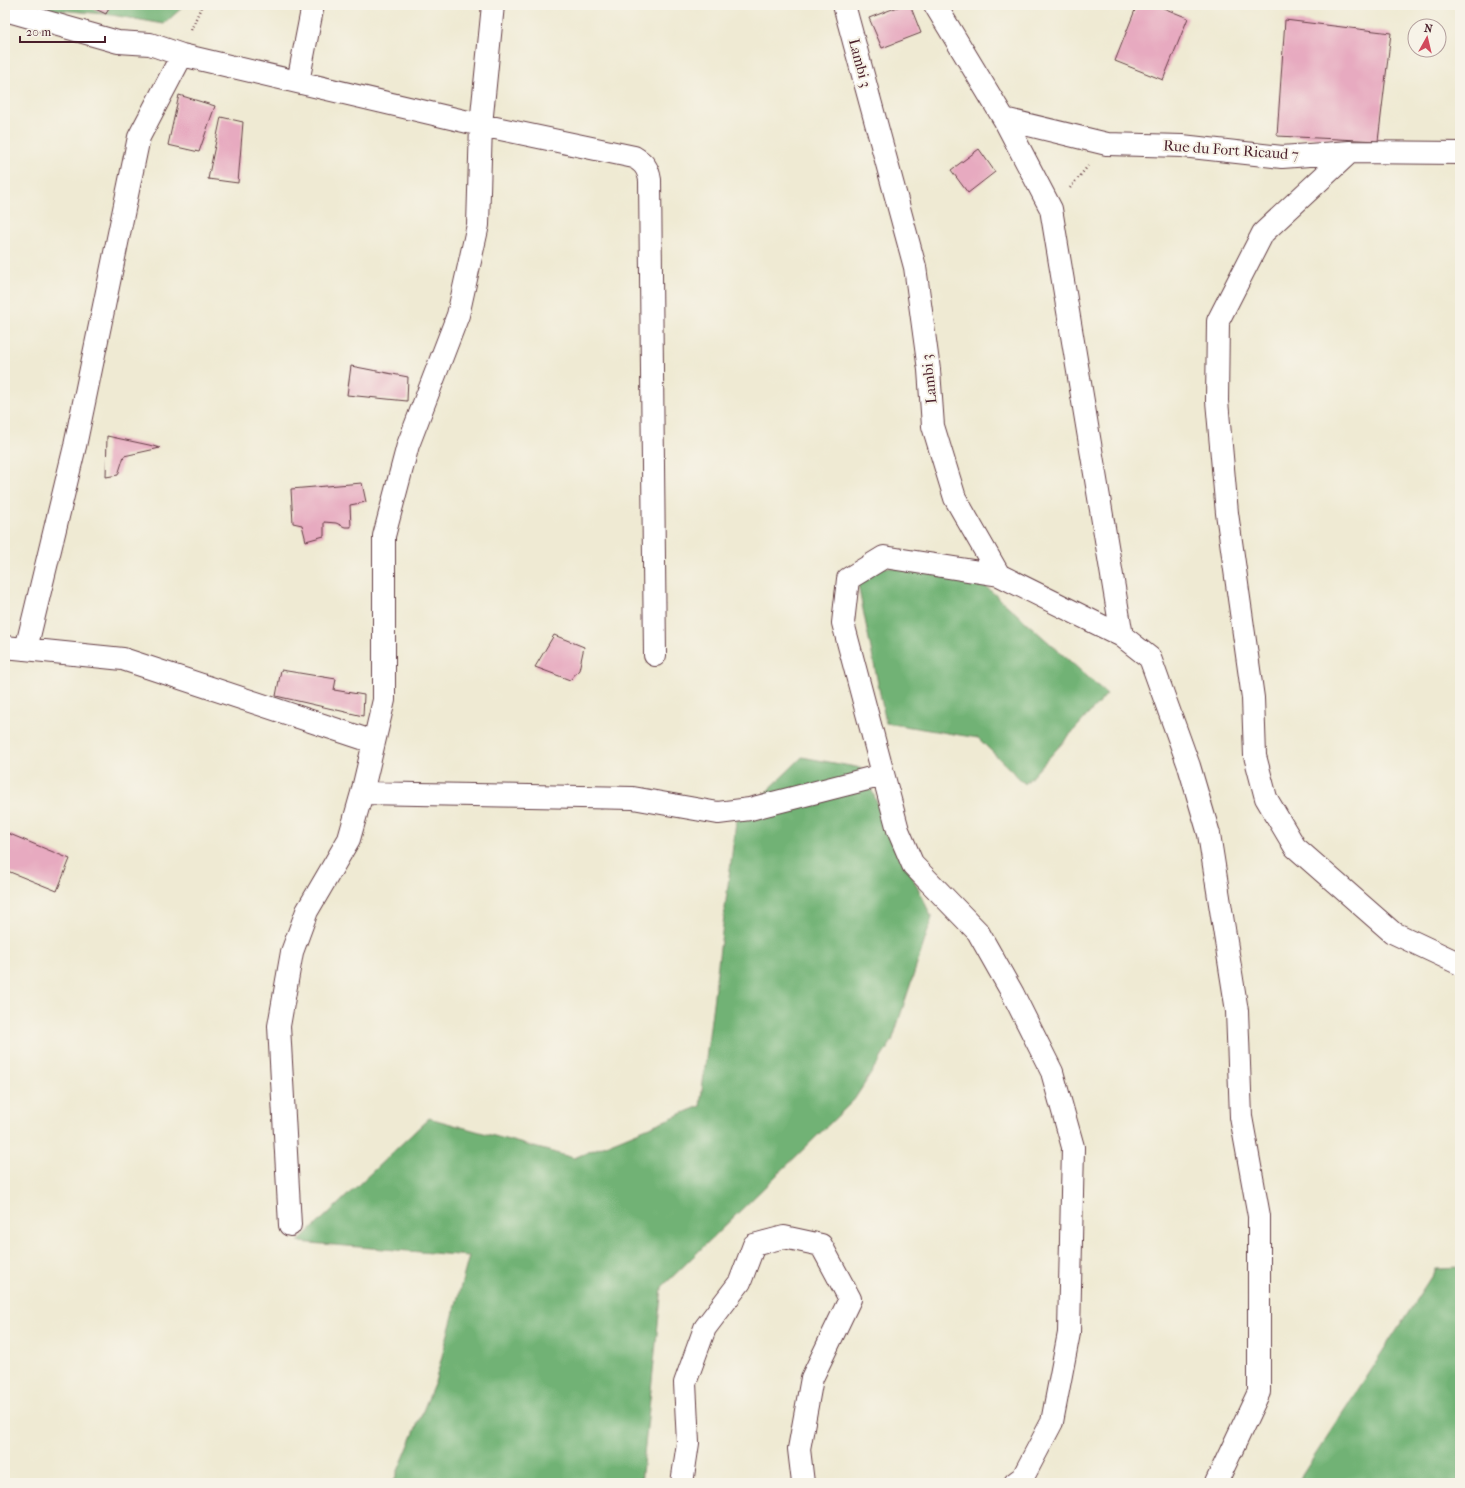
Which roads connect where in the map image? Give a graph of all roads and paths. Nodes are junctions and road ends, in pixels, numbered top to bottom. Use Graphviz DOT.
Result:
graph roads {
  1 [pos="313,5"];
  2 [pos="493,5"];
  3 [pos="844,5"];
  4 [pos="935,5"];
  5 [pos="5,10"];
  6 [pos="182,56"];
  7 [pos="298,82"];
  8 [pos="1004,119"];
  9 [pos="480,124"];
  10 [pos="1107,144"];
  11 [pos="1350,152"];
  12 [pos="1460,153"];
  13 [pos="1051,210"];
  14 [pos="999,575"];
  15 [pos="1122,636"];
  16 [pos="16,648"];
  17 [pos="655,656"];
  18 [pos="374,742"];
  19 [pos="883,775"];
  20 [pos="362,793"];
  21 [pos="1460,964"];
  22 [pos="290,1225"];
  23 [pos="682,1483"];
  24 [pos="803,1483"];
  25 [pos="1015,1483"];
  26 [pos="1216,1483"];
  1 -- 7 [label="street"];
  2 -- 9 [label="street"];
  3 -- 14 [label="street, Lambi 3"];
  4 -- 8 [label="street"];
  5 -- 6 [label="street"];
  6 -- 7 [label="street"];
  6 -- 16 [label="street"];
  7 -- 9 [label="street"];
  8 -- 10 [label="street, Rue du Fort Ricaud 7"];
  8 -- 13 [label="street"];
  9 -- 17 [label="street"];
  9 -- 18 [label="street"];
  10 -- 11 [label="street, Rue du Fort Ricaud 7"];
  10 -- 13 [label="path"];
  11 -- 12 [label="street, Rue du Fort Ricaud 7"];
  11 -- 21 [label="street"];
  13 -- 15 [label="street"];
  14 -- 15 [label="street"];
  14 -- 19 [label="street"];
  15 -- 26 [label="street"];
  16 -- 18 [label="street"];
  18 -- 20 [label="street"];
  19 -- 20 [label="street"];
  19 -- 25 [label="street"];
  20 -- 22 [label="street"];
  23 -- 24 [label="street"];
}
